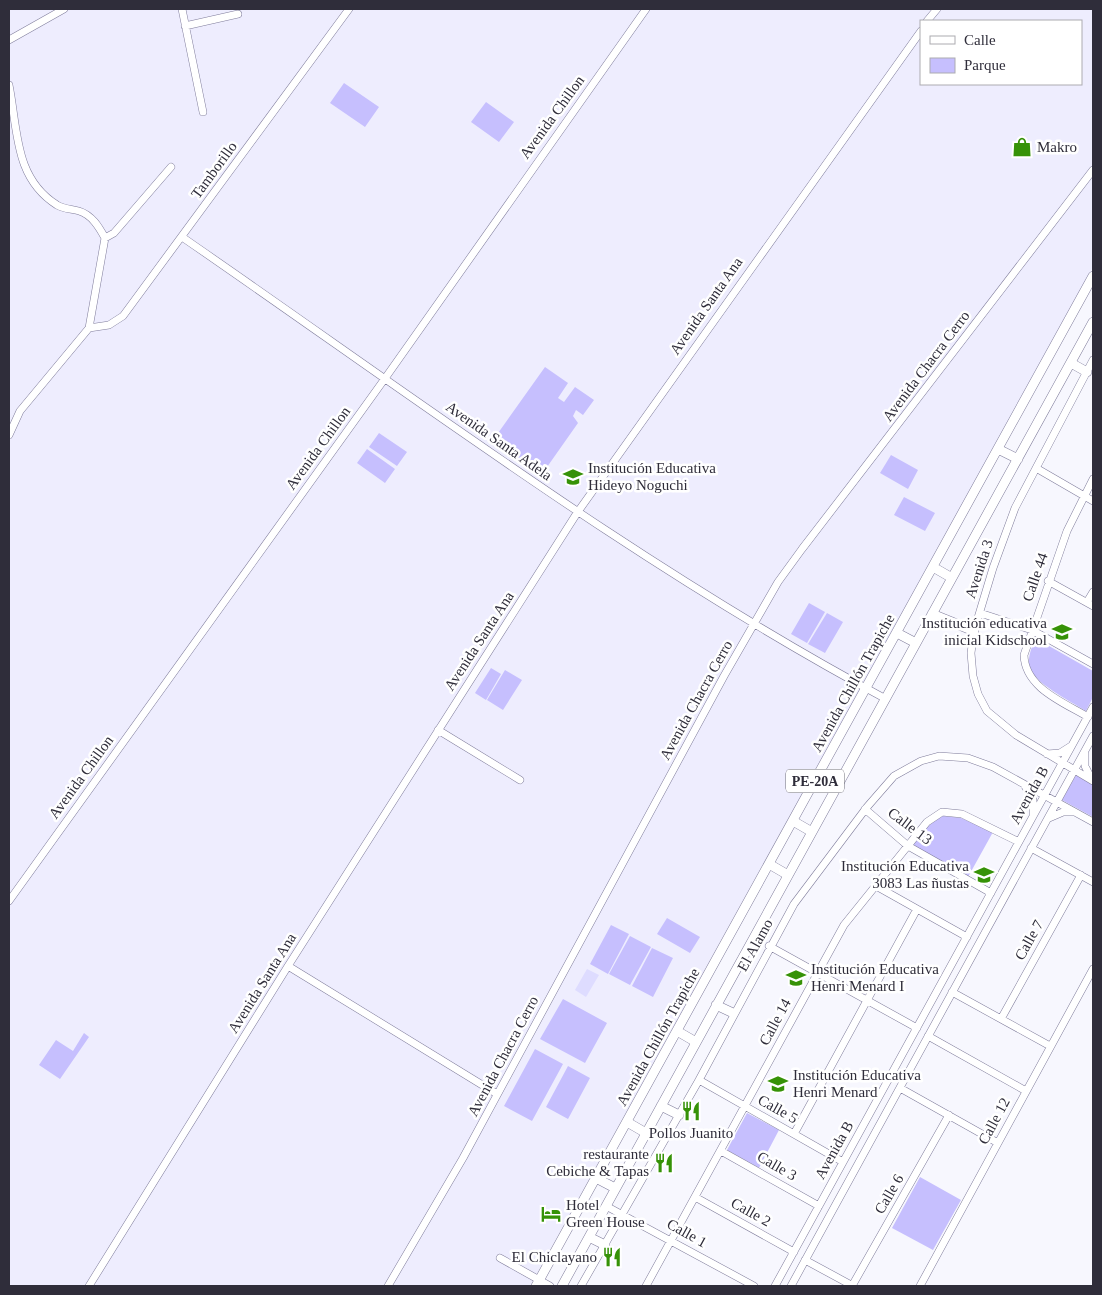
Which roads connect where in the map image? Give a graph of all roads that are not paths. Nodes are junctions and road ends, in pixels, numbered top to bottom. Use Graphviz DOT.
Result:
graph roads {
  1 [pos="64,9"];
  2 [pos="182,9"];
  3 [pos="349,9"];
  4 [pos="646,9"];
  5 [pos="936,9"];
  6 [pos="238,14"];
  7 [pos="929,20"];
  8 [pos="185,26"];
  9 [pos="920,31"];
  10 [pos="9,40"];
  11 [pos="9,85"];
  12 [pos="204,112"];
  13 [pos="171,167"];
  14 [pos="1093,170"];
  15 [pos="182,236"];
  16 [pos="105,238"];
  17 [pos="1093,276"];
  18 [pos="1093,322"];
  19 [pos="89,328"];
  20 [pos="1093,360"];
  21 [pos="1071,363"];
  22 [pos="1087,372"];
  23 [pos="386,377"];
  24 [pos="9,436"];
  25 [pos="998,449"];
  26 [pos="1018,459"];
  27 [pos="1036,468"];
  28 [pos="1093,479"];
  29 [pos="1084,496"];
  30 [pos="1093,500"];
  31 [pos="577,513"];
  32 [pos="933,567"];
  33 [pos="952,578"];
  34 [pos="1048,581"];
  35 [pos="1093,592"];
  36 [pos="1090,604"];
  37 [pos="980,613"];
  38 [pos="932,614"];
  39 [pos="756,625"];
  40 [pos="1032,630"];
  41 [pos="974,631"];
  42 [pos="897,633"];
  43 [pos="916,643"];
  44 [pos="1093,664"];
  45 [pos="866,688"];
  46 [pos="886,699"];
  47 [pos="1093,707"];
  48 [pos="1088,717"];
  49 [pos="438,730"];
  50 [pos="1093,736"];
  51 [pos="1074,741"];
  52 [pos="1087,748"];
  53 [pos="1045,754"];
  54 [pos="1062,764"];
  55 [pos="1074,770"];
  56 [pos="520,780"];
  57 [pos="1018,781"];
  58 [pos="1093,781"];
  59 [pos="1045,795"];
  60 [pos="1057,802"];
  61 [pos="865,809"];
  62 [pos="1081,815"];
  63 [pos="793,821"];
  64 [pos="1031,821"];
  65 [pos="1093,822"];
  66 [pos="1044,824"];
  67 [pos="812,832"];
  68 [pos="1019,842"];
  69 [pos="908,846"];
  70 [pos="1031,848"];
  71 [pos="769,864"];
  72 [pos="788,875"];
  73 [pos="1081,875"];
  74 [pos="1093,882"];
  75 [pos="876,886"];
  76 [pos="991,893"];
  77 [pos="9,901"];
  78 [pos="917,909"];
  79 [pos="979,915"];
  80 [pos="991,921"];
  81 [pos="967,937"];
  82 [pos="769,946"];
  83 [pos="288,966"];
  84 [pos="1093,969"];
  85 [pos="817,973"];
  86 [pos="952,992"];
  87 [pos="866,1000"];
  88 [pos="716,1005"];
  89 [pos="732,1013"];
  90 [pos="1001,1019"];
  91 [pos="917,1028"];
  92 [pos="677,1031"];
  93 [pos="928,1036"];
  94 [pos="696,1042"];
  95 [pos="1050,1046"];
  96 [pos="699,1080"];
  97 [pos="900,1088"];
  98 [pos="1026,1091"];
  99 [pos="498,1094"];
  100 [pos="661,1106"];
  101 [pos="745,1106"];
  102 [pos="679,1115"];
  103 [pos="949,1115"];
  104 [pos="627,1122"];
  105 [pos="646,1133"];
  106 [pos="794,1134"];
  107 [pos="998,1142"];
  108 [pos="721,1150"];
  109 [pos="844,1162"];
  110 [pos="596,1178"];
  111 [pos="615,1188"];
  112 [pos="695,1197"];
  113 [pos="606,1206"];
  114 [pos="819,1206"];
  115 [pos="623,1214"];
  116 [pos="808,1227"];
  117 [pos="819,1234"];
  118 [pos="588,1237"];
  119 [pos="672,1240"];
  120 [pos="605,1245"];
  121 [pos="794,1252"];
  122 [pos="500,1258"];
  123 [pos="805,1260"];
  124 [pos="538,1283"];
  125 [pos="89,1286"];
  126 [pos="388,1286"];
  127 [pos="550,1286"];
  128 [pos="562,1286"];
  129 [pos="581,1286"];
  130 [pos="647,1286"];
  131 [pos="754,1286"];
  132 [pos="775,1286"];
  133 [pos="790,1286"];
  134 [pos="852,1286"];
  135 [pos="920,1286"];
  1 -- 10 [label="street"];
  2 -- 8 [label="street"];
  3 -- 15 [label="street, Tamborillo"];
  4 -- 23 [label="street, Avenida Chillon"];
  5 -- 7 [label="street"];
  6 -- 8 [label="street"];
  8 -- 12 [label="street"];
  9 -- 31 [label="street, Avenida Santa Ana"];
  11 -- 16 [label="street"];
  13 -- 16 [label="street"];
  14 -- 39 [label="street, Avenida Chacra Cerro"];
  15 -- 19 [label="street, Tamborillo"];
  15 -- 23 [label="street, Avenida Santa Adela"];
  16 -- 19 [label="street"];
  17 -- 25 [label="main road, Avenida Chillón Trapiche / PE-20A"];
  18 -- 21 [label="main road, PE-20A"];
  19 -- 24 [label="street"];
  20 -- 22 [label="street, Avenida 3"];
  21 -- 22 [label="main road"];
  21 -- 26 [label="main road, PE-20A"];
  22 -- 27 [label="street, Avenida 3"];
  23 -- 31 [label="street, Avenida Santa Adela"];
  23 -- 77 [label="street, Avenida Chillon"];
  25 -- 26 [label="main road"];
  25 -- 32 [label="main road, Avenida Chillón Trapiche / PE-20A"];
  26 -- 33 [label="main road, PE-20A"];
  27 -- 29 [label="street"];
  27 -- 37 [label="street, Avenida 3"];
  28 -- 29 [label="street, Calle 44"];
  29 -- 30 [label="street"];
  29 -- 34 [label="street, Calle 44"];
  31 -- 39 [label="street, Avenida Santa Adela"];
  31 -- 49 [label="street, Avenida Santa Ana"];
  32 -- 33 [label="main road"];
  32 -- 42 [label="main road, Avenida Chillón Trapiche / PE-20A"];
  33 -- 38 [label="main road, PE-20A"];
  34 -- 36 [label="street"];
  34 -- 40 [label="street, Calle 44"];
  35 -- 36 [label="street"];
  37 -- 40 [label="street"];
  37 -- 41 [label="street, Avenida 3"];
  38 -- 41 [label="main road"];
  38 -- 43 [label="main road, PE-20A"];
  39 -- 45 [label="street, Avenida Santa Adela"];
  39 -- 99 [label="street, Avenida Chacra Cerro"];
  40 -- 44 [label="street"];
  40 -- 48 [label="street, Calle 44"];
  41 -- 53 [label="street, Avenida 3"];
  42 -- 43 [label="main road"];
  42 -- 45 [label="main road, Avenida Chillón Trapiche / PE-20A"];
  43 -- 46 [label="main road, PE-20A"];
  45 -- 46 [label="street, Avenida Santa Adela"];
  45 -- 63 [label="main road, Avenida Chillón Trapiche / PE-20A"];
  46 -- 67 [label="main road, PE-20A"];
  47 -- 48 [label="street, Avenida B"];
  48 -- 51 [label="street, Avenida B"];
  49 -- 56 [label="street"];
  49 -- 83 [label="street, Avenida Santa Ana"];
  50 -- 52 [label="street, Avenida B"];
  51 -- 53 [label="street"];
  51 -- 54 [label="street, Avenida B"];
  52 -- 55 [label="street, Avenida B"];
  52 -- 58 [label="street"];
  53 -- 54 [label="street, Avenida 3"];
  54 -- 55 [label="street, Avenida 3"];
  54 -- 59 [label="street, Avenida B"];
  55 -- 58 [label="street, Avenida 3"];
  55 -- 60 [label="street, Avenida B"];
  57 -- 59 [label="street, El Alamo"];
  57 -- 61 [label="street, El Alamo"];
  57 -- 64 [label="street"];
  59 -- 60 [label="street, El Alamo"];
  59 -- 64 [label="street, Avenida B"];
  60 -- 62 [label="street, El Alamo"];
  60 -- 66 [label="street, Avenida B"];
  61 -- 69 [label="street, Calle 13"];
  61 -- 82 [label="street, El Alamo"];
  62 -- 65 [label="street, El Alamo"];
  62 -- 66 [label="street"];
  63 -- 67 [label="main road"];
  63 -- 71 [label="main road, Avenida Chillón Trapiche / PE-20A"];
  64 -- 68 [label="street, Avenida B"];
  66 -- 70 [label="street, Avenida B"];
  67 -- 72 [label="main road, PE-20A"];
  68 -- 69 [label="street, Calle 14"];
  68 -- 76 [label="street, Avenida B"];
  69 -- 75 [label="street, Calle 14"];
  69 -- 76 [label="street, Calle 13"];
  70 -- 73 [label="street"];
  70 -- 80 [label="street, Avenida B"];
  71 -- 72 [label="main road"];
  71 -- 92 [label="main road, Avenida Chillón Trapiche / PE-20A"];
  72 -- 88 [label="main road, PE-20A"];
  73 -- 74 [label="street"];
  73 -- 90 [label="street, Calle 7"];
  75 -- 78 [label="street"];
  75 -- 85 [label="street, Calle 14"];
  76 -- 79 [label="street, Avenida B"];
  78 -- 81 [label="street"];
  78 -- 87 [label="street"];
  79 -- 80 [label="street"];
  79 -- 81 [label="street, Avenida B"];
  80 -- 86 [label="street, Avenida B"];
  81 -- 91 [label="street, Avenida B"];
  82 -- 85 [label="street"];
  82 -- 89 [label="street, El Alamo"];
  83 -- 99 [label="street"];
  83 -- 125 [label="street, Avenida Santa Ana"];
  84 -- 95 [label="street, Calle 12"];
  85 -- 87 [label="street"];
  85 -- 101 [label="street, Calle 14"];
  86 -- 90 [label="street"];
  86 -- 93 [label="street, Avenida B"];
  87 -- 91 [label="street"];
  87 -- 106 [label="street"];
  88 -- 89 [label="main road"];
  88 -- 94 [label="main road, PE-20A"];
  89 -- 96 [label="street, El Alamo"];
  90 -- 95 [label="street"];
  91 -- 109 [label="street, Avenida B"];
  92 -- 94 [label="main road"];
  92 -- 104 [label="main road, Avenida Chillón Trapiche / PE-20A"];
  93 -- 97 [label="street, Avenida B"];
  93 -- 98 [label="street"];
  94 -- 100 [label="main road, PE-20A"];
  95 -- 98 [label="street, Calle 12"];
  96 -- 101 [label="street, Calle 5"];
  96 -- 102 [label="street, El Alamo"];
  97 -- 103 [label="street"];
  97 -- 117 [label="street, Avenida B"];
  98 -- 107 [label="street, Calle 12"];
  99 -- 126 [label="street, Avenida Chacra Cerro"];
  100 -- 102 [label="main road"];
  100 -- 105 [label="main road, PE-20A"];
  101 -- 106 [label="street, Calle 5"];
  101 -- 108 [label="street, Calle 14"];
  102 -- 115 [label="street, El Alamo"];
  103 -- 107 [label="street"];
  103 -- 134 [label="street, Calle 6"];
  104 -- 105 [label="main road"];
  104 -- 110 [label="main road, Avenida Chillón Trapiche / PE-20A"];
  105 -- 111 [label="main road, PE-20A"];
  106 -- 109 [label="street, Calle 5"];
  107 -- 135 [label="street, Calle 12"];
  108 -- 112 [label="street, Calle 14"];
  108 -- 114 [label="street, Calle 3"];
  109 -- 114 [label="street, Avenida B"];
  110 -- 111 [label="main road"];
  110 -- 124 [label="main road, Avenida Chillón Trapiche / PE-20A"];
  111 -- 113 [label="main road, PE-20A"];
  112 -- 119 [label="street, Calle 14"];
  112 -- 121 [label="street, Calle 2"];
  113 -- 115 [label="street, Calle 1"];
  113 -- 118 [label="main road, PE-20A"];
  114 -- 116 [label="street, Avenida B"];
  115 -- 119 [label="street, Calle 1"];
  115 -- 120 [label="street, El Alamo"];
  116 -- 117 [label="street"];
  116 -- 121 [label="street, Avenida B"];
  117 -- 123 [label="street, Avenida B"];
  118 -- 120 [label="main road"];
  118 -- 128 [label="main road, PE-20A"];
  119 -- 130 [label="street, Calle 14"];
  119 -- 131 [label="street, Calle 1"];
  120 -- 129 [label="street, El Alamo"];
  121 -- 132 [label="street, Avenida B"];
  122 -- 124 [label="street"];
  123 -- 133 [label="street, Avenida B"];
  123 -- 134 [label="street"];
  124 -- 127 [label="street"];
}
